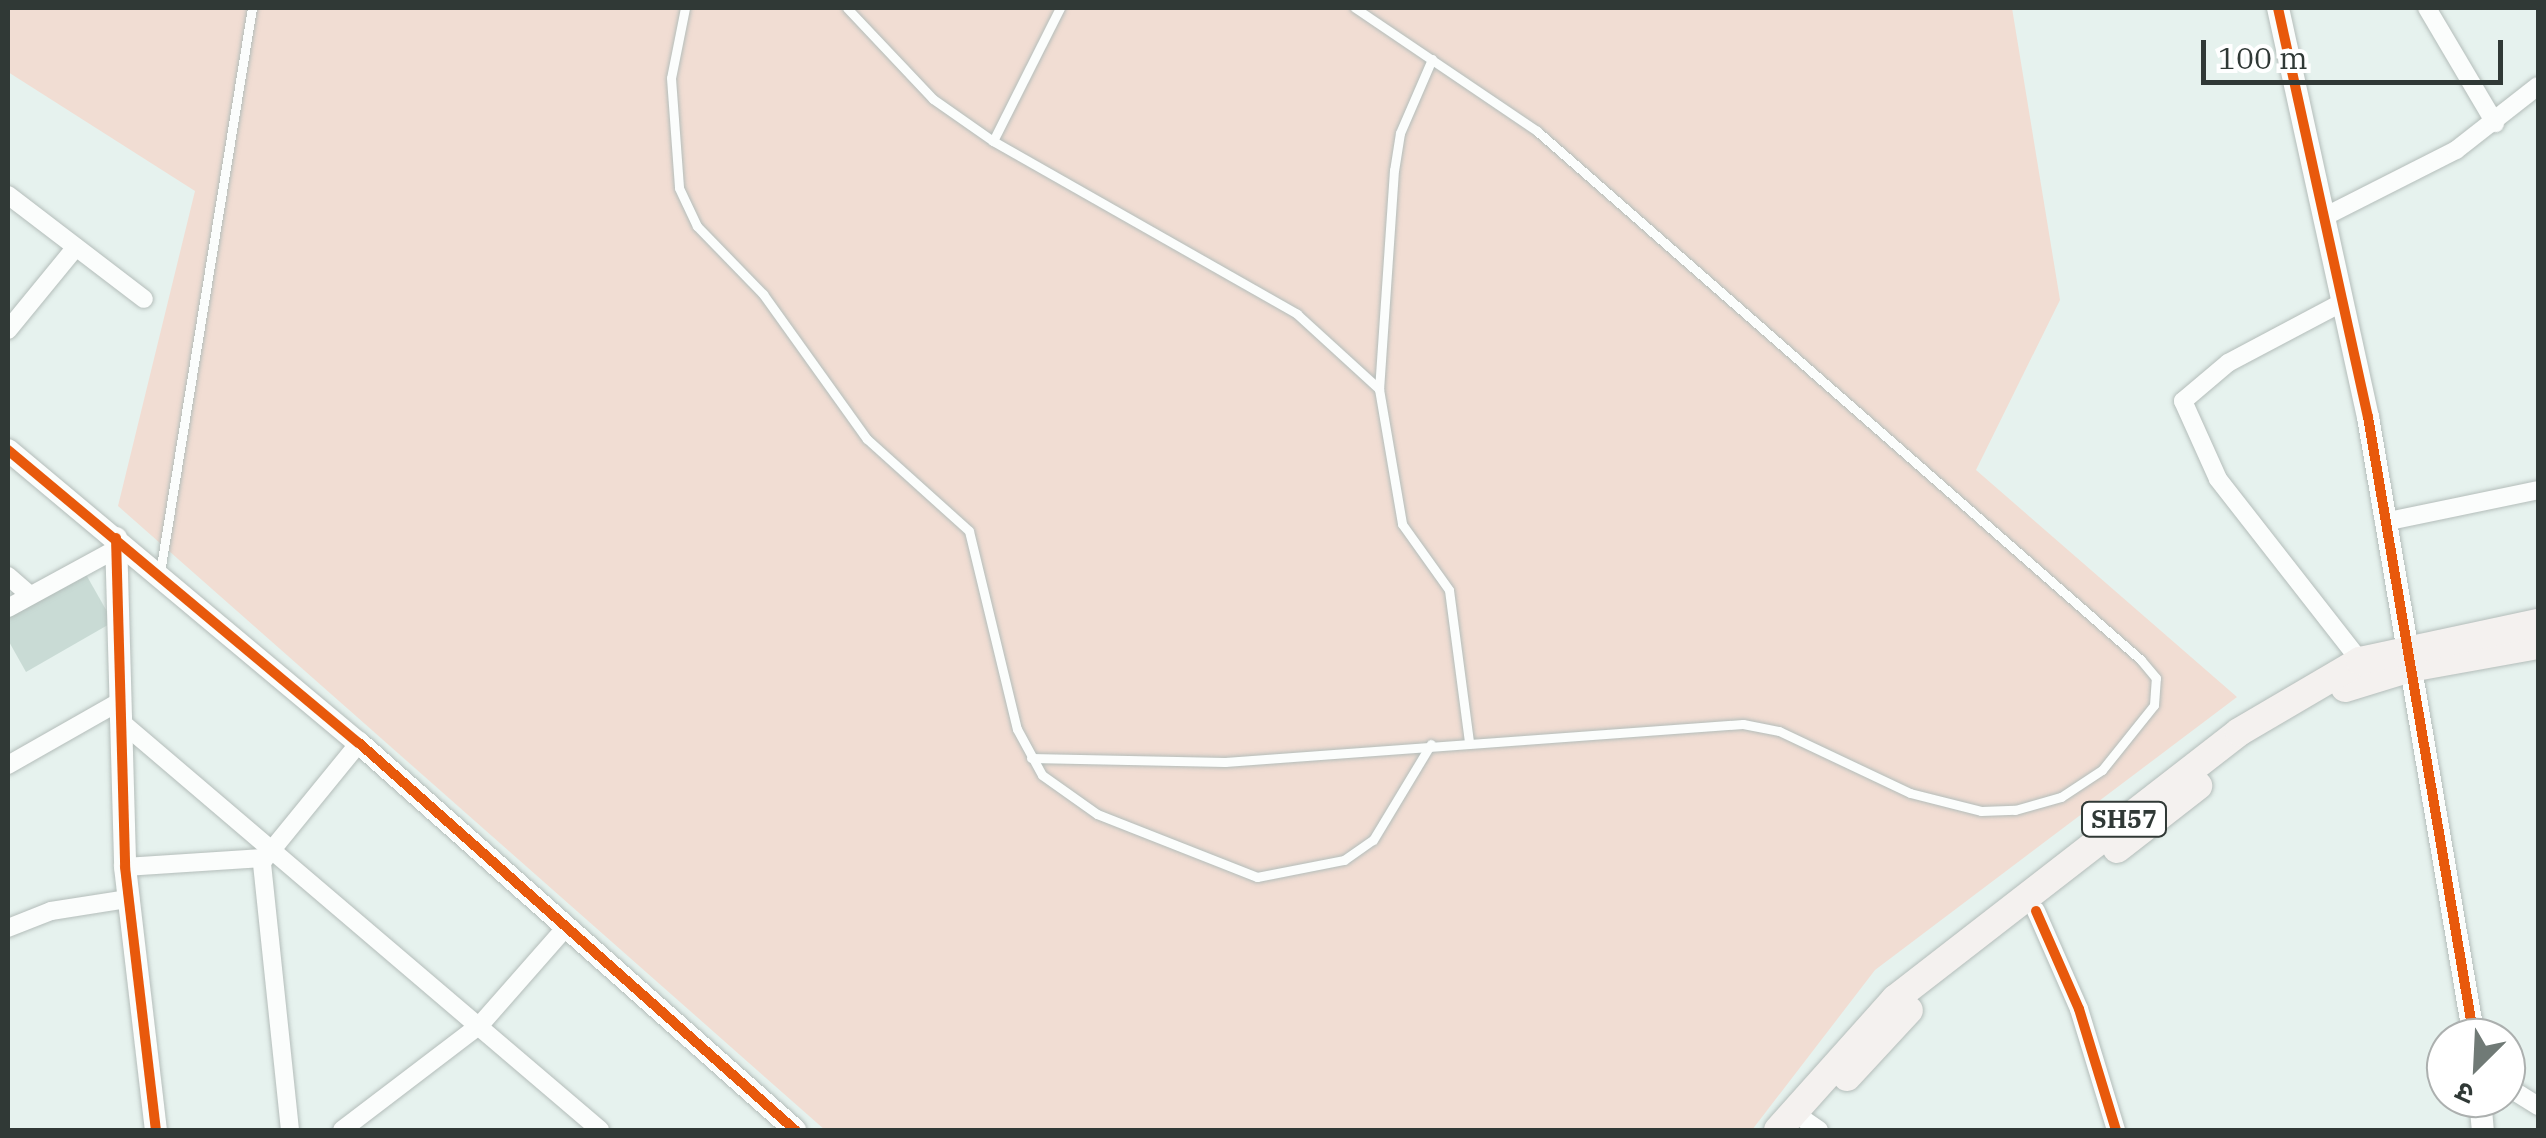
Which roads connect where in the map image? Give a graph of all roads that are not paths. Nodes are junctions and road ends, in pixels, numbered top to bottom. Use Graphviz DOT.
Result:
graph roads {
  1 [pos="252,8"];
  2 [pos="685,8"];
  3 [pos="847,8"];
  4 [pos="1060,8"];
  5 [pos="1356,8"];
  6 [pos="2278,8"];
  7 [pos="2427,8"];
  8 [pos="1432,59"];
  9 [pos="2538,86"];
  10 [pos="2495,123"];
  11 [pos="993,141"];
  12 [pos="8,194"];
  13 [pos="2324,217"];
  14 [pos="76,247"];
  15 [pos="144,299"];
  16 [pos="2343,302"];
  17 [pos="8,330"];
  18 [pos="1379,389"];
  19 [pos="8,450"];
  20 [pos="2538,490"];
  21 [pos="2384,522"];
  22 [pos="116,543"];
  23 [pos="160,573"];
  24 [pos="8,576"];
  25 [pos="30,595"];
  26 [pos="8,608"];
  27 [pos="2538,623"];
  28 [pos="2538,645"];
  29 [pos="2407,658"];
  30 [pos="2360,660"];
  31 [pos="119,711"];
  32 [pos="1469,742"];
  33 [pos="359,743"];
  34 [pos="1431,744"];
  35 [pos="1030,758"];
  36 [pos="8,764"];
  37 [pos="268,853"];
  38 [pos="126,867"];
  39 [pos="128,900"];
  40 [pos="2036,911"];
  41 [pos="566,927"];
  42 [pos="8,928"];
  43 [pos="2470,1018"];
  44 [pos="480,1025"];
  45 [pos="1808,1127"];
  46 [pos="156,1130"];
  47 [pos="290,1130"];
  48 [pos="342,1130"];
  49 [pos="600,1130"];
  50 [pos="795,1130"];
  51 [pos="1778,1130"];
  52 [pos="2116,1130"];
  1 -- 23 [label="lane"];
  2 -- 35 [label="lane"];
  3 -- 11 [label="lane"];
  4 -- 11 [label="lane"];
  5 -- 8 [label="lane"];
  6 -- 13 [label="street"];
  7 -- 10 [label="street"];
  8 -- 18 [label="lane"];
  8 -- 32 [label="lane"];
  9 -- 10 [label="street"];
  10 -- 13 [label="street"];
  11 -- 18 [label="lane"];
  12 -- 14 [label="street"];
  13 -- 16 [label="street"];
  14 -- 15 [label="street"];
  14 -- 17 [label="street"];
  16 -- 21 [label="street"];
  16 -- 30 [label="street"];
  18 -- 32 [label="lane"];
  19 -- 22 [label="street"];
  20 -- 21 [label="street"];
  21 -- 29 [label="street"];
  22 -- 23 [label="street"];
  22 -- 25 [label="street"];
  22 -- 31 [label="street"];
  23 -- 33 [label="street"];
  24 -- 25 [label="street"];
  25 -- 26 [label="street"];
  27 -- 29 [label="main road, SH57"];
  28 -- 29 [label="main road, SH57"];
  29 -- 30 [label="main road, SH57"];
  29 -- 40 [label="main road, SH57"];
  29 -- 43 [label="street"];
  30 -- 51 [label="main road, SH57"];
  31 -- 36 [label="street"];
  31 -- 37 [label="street"];
  31 -- 38 [label="street"];
  32 -- 34 [label="lane"];
  33 -- 37 [label="street"];
  33 -- 41 [label="street"];
  34 -- 35 [label="lane"];
  34 -- 35 [label="lane"];
  37 -- 38 [label="street"];
  37 -- 44 [label="street"];
  37 -- 47 [label="street"];
  38 -- 39 [label="street"];
  39 -- 42 [label="street"];
  39 -- 46 [label="street"];
  40 -- 45 [label="main road, SH57"];
  40 -- 52 [label="street"];
  41 -- 44 [label="street"];
  41 -- 50 [label="street"];
  44 -- 48 [label="street"];
  44 -- 49 [label="street"];
}
